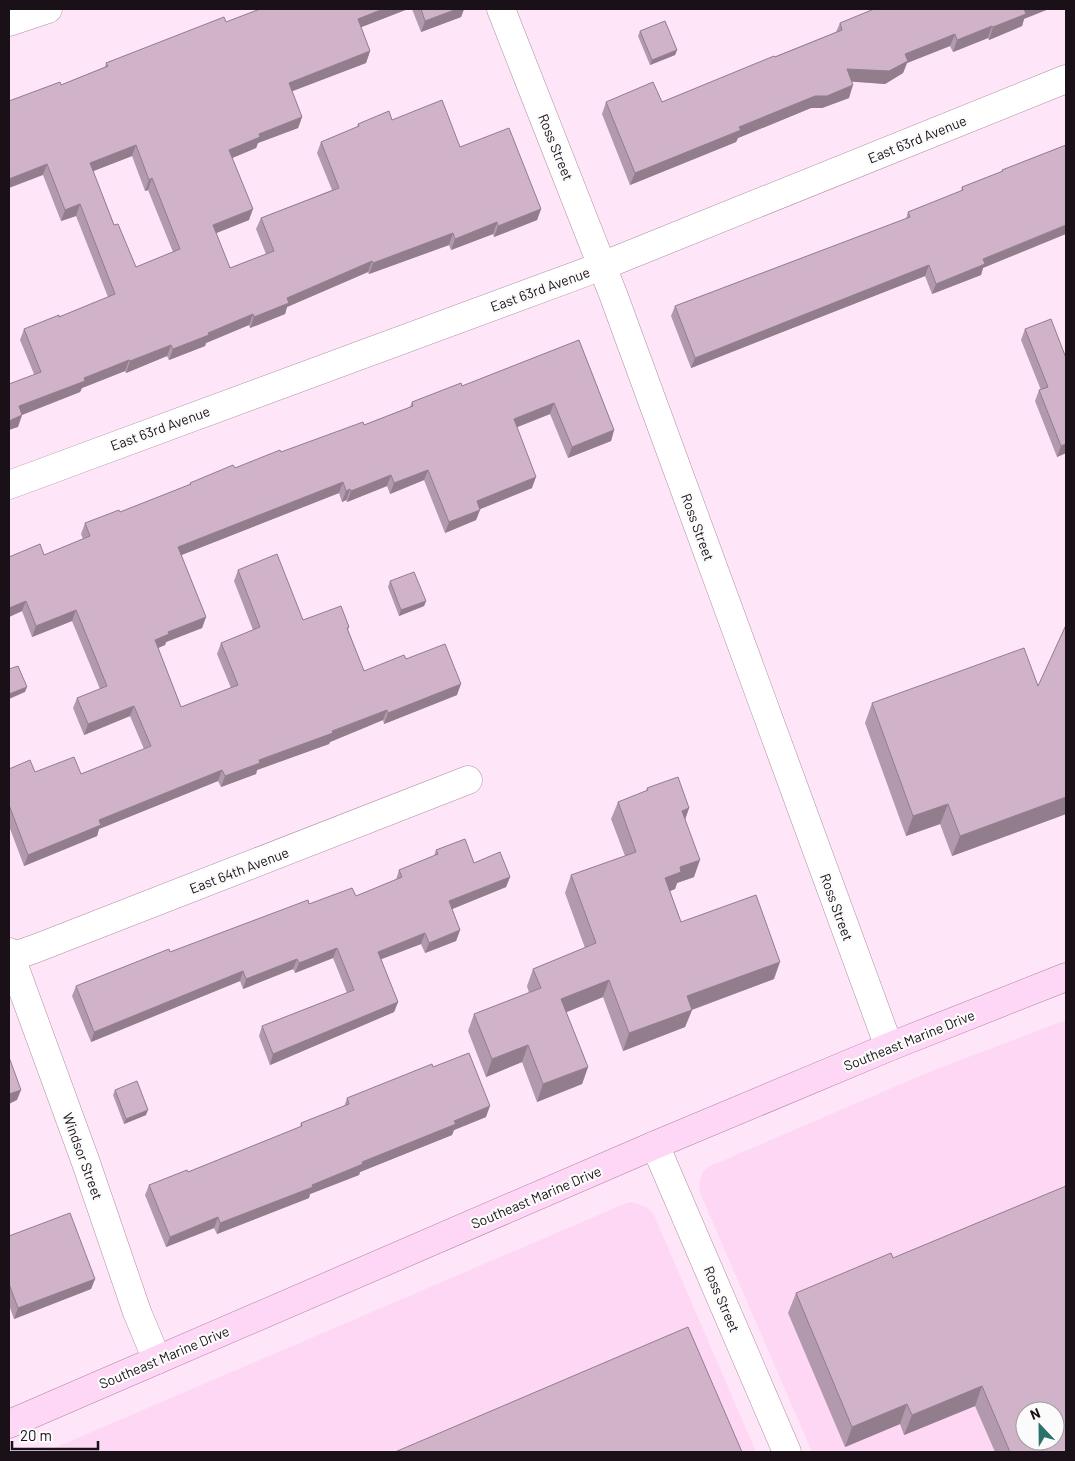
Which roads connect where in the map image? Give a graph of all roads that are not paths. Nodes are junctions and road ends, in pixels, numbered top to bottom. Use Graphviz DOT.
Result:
graph roads {
  1 [pos="48,9"];
  2 [pos="501,9"];
  3 [pos="9,22"];
  4 [pos="1066,79"];
  5 [pos="602,266"];
  6 [pos="9,485"];
  7 [pos="468,780"];
  8 [pos="9,956"];
  9 [pos="1066,977"];
  10 [pos="889,1047"];
  11 [pos="655,1145"];
  12 [pos="158,1360"];
  13 [pos="9,1424"];
  14 [pos="787,1452"];
  1 -- 3 [label="street"];
  2 -- 5 [label="street, Ross Street"];
  4 -- 5 [label="street, East 63rd Avenue"];
  5 -- 6 [label="street, East 63rd Avenue"];
  5 -- 10 [label="street, Ross Street"];
  7 -- 8 [label="street, East 64th Avenue"];
  8 -- 12 [label="street, Windsor Street"];
  9 -- 10 [label="main road, Southeast Marine Drive"];
  10 -- 11 [label="main road, Southeast Marine Drive"];
  11 -- 12 [label="main road, Southeast Marine Drive"];
  11 -- 14 [label="street, Ross Street"];
  12 -- 13 [label="main road, Southeast Marine Drive"];
}
